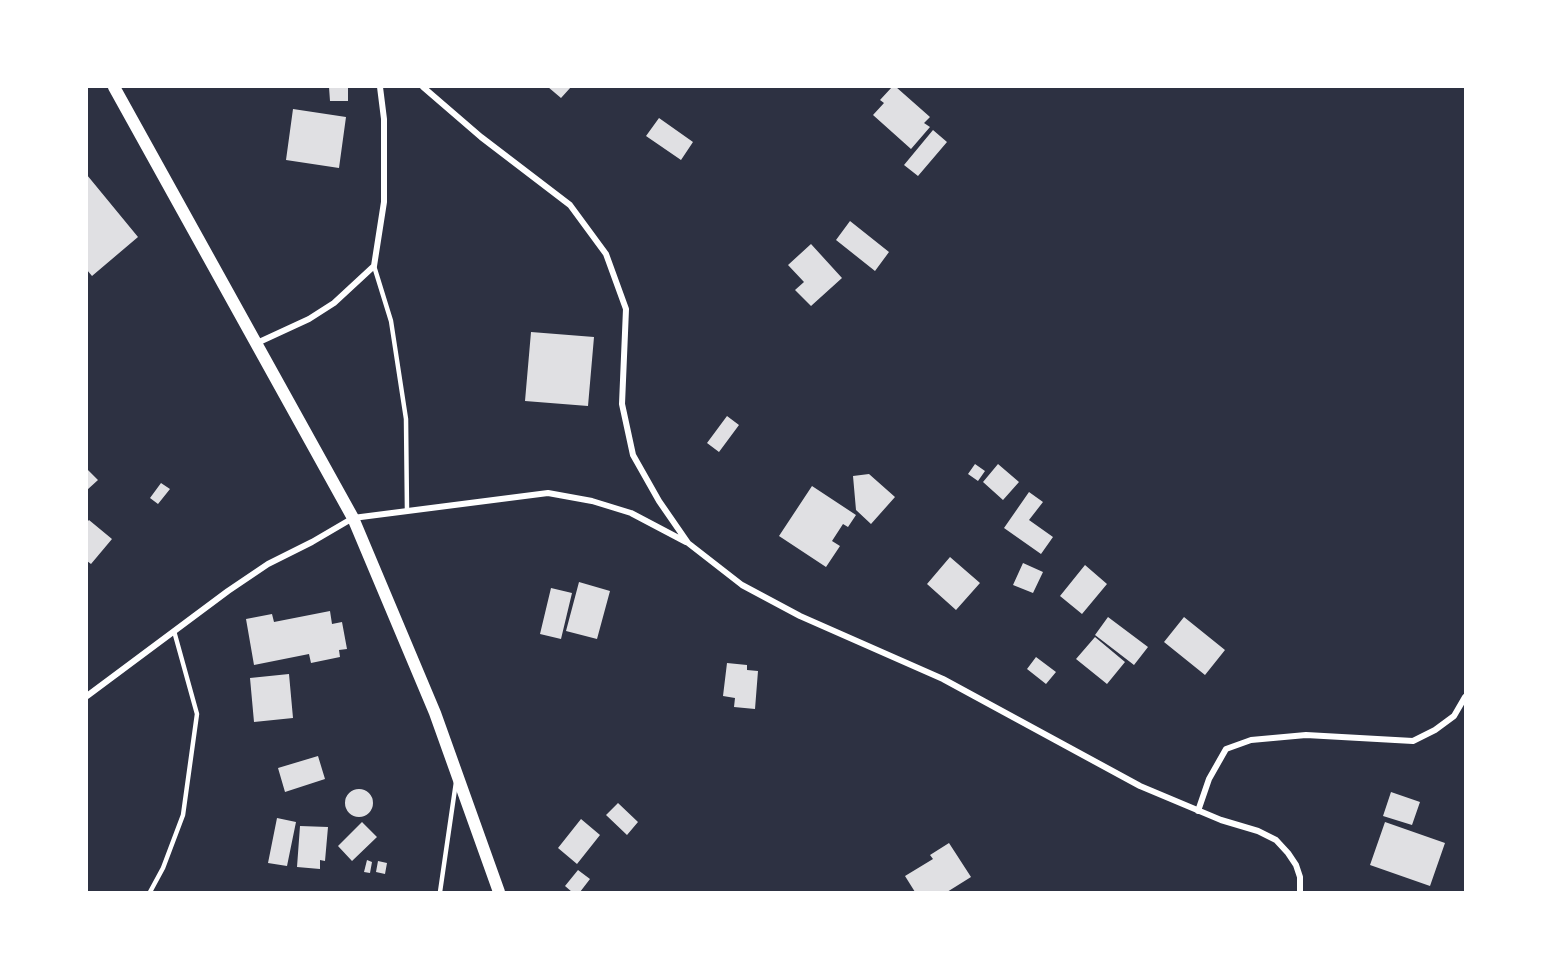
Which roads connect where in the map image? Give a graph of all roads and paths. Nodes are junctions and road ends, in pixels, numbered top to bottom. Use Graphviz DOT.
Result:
graph roads {
  1 [pos="114,87"];
  2 [pos="380,87"];
  3 [pos="423,87"];
  4 [pos="374,266"];
  5 [pos="257,343"];
  6 [pos="407,511"];
  7 [pos="353,518"];
  8 [pos="688,543"];
  9 [pos="174,631"];
  10 [pos="87,696"];
  11 [pos="1465,697"];
  12 [pos="457,775"];
  13 [pos="1198,811"];
  14 [pos="150,892"];
  15 [pos="440,892"];
  16 [pos="499,892"];
  17 [pos="1300,892"];
  1 -- 5 [label="main road"];
  2 -- 4 [label="street"];
  3 -- 8 [label="street"];
  4 -- 5 [label="street"];
  4 -- 6 [label="lane"];
  5 -- 7 [label="main road"];
  6 -- 7 [label="street"];
  6 -- 8 [label="street"];
  7 -- 9 [label="street"];
  7 -- 12 [label="main road"];
  8 -- 13 [label="street"];
  9 -- 10 [label="street"];
  9 -- 14 [label="lane"];
  11 -- 13 [label="street"];
  12 -- 15 [label="lane"];
  12 -- 16 [label="main road"];
  13 -- 17 [label="street"];
}
